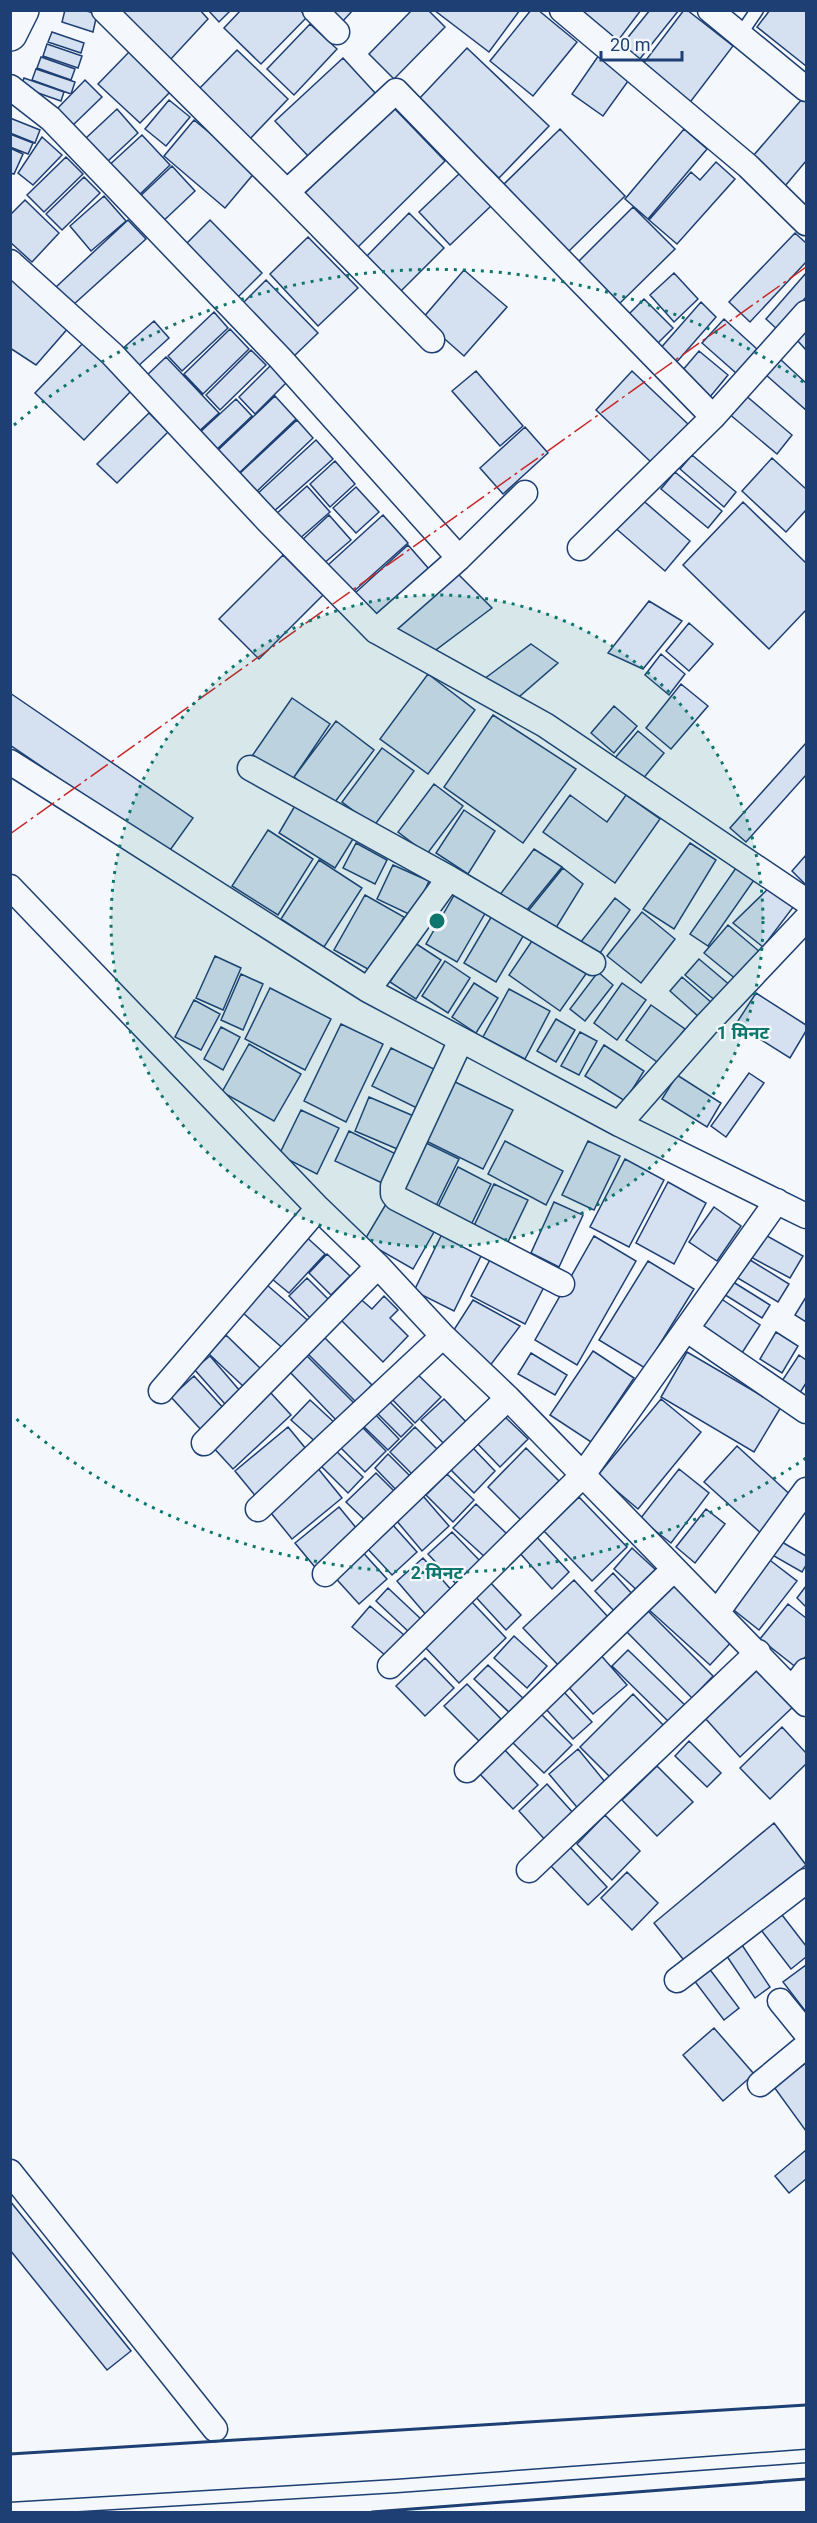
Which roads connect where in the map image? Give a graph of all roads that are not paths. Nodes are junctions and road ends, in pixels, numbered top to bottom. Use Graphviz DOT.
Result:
graph roads {
  1 [pos="22,10"];
  2 [pos="104,10"];
  3 [pos="315,10"];
  4 [pos="562,10"];
  5 [pos="710,10"];
  6 [pos="757,10"];
  7 [pos="337,32"];
  8 [pos="10,34"];
  9 [pos="740,35"];
  10 [pos="10,87"];
  11 [pos="807,89"];
  12 [pos="287,192"];
  13 [pos="807,224"];
  14 [pos="10,262"];
  15 [pos="807,313"];
  16 [pos="432,340"];
  17 [pos="712,417"];
  18 [pos="525,493"];
  19 [pos="580,548"];
  20 [pos="459,558"];
  21 [pos="375,631"];
  22 [pos="10,762"];
  23 [pos="250,768"];
  24 [pos="449,879"];
  25 [pos="10,886"];
  26 [pos="807,901"];
  27 [pos="807,919"];
  28 [pos="593,963"];
  29 [pos="368,990"];
  30 [pos="461,1040"];
  31 [pos="619,1124"];
  32 [pos="777,1202"];
  33 [pos="318,1208"];
  34 [pos="807,1216"];
  35 [pos="378,1266"];
  36 [pos="562,1284"];
  37 [pos="686,1329"];
  38 [pos="442,1336"];
  39 [pos="161,1391"];
  40 [pos="508,1398"];
  41 [pos="807,1412"];
  42 [pos="204,1443"];
  43 [pos="582,1476"];
  44 [pos="807,1490"];
  45 [pos="258,1509"];
  46 [pos="674,1569"];
  47 [pos="325,1574"];
  48 [pos="718,1611"];
  49 [pos="758,1652"];
  50 [pos="390,1666"];
  51 [pos="802,1688"];
  52 [pos="467,1770"];
  53 [pos="529,1870"];
  54 [pos="807,1881"];
  55 [pos="677,1980"];
  56 [pos="780,2001"];
  57 [pos="807,2033"];
  58 [pos="807,2046"];
  59 [pos="760,2084"];
  60 [pos="10,2172"];
  61 [pos="215,2429"];
  62 [pos="807,2456"];
  63 [pos="10,2509"];
  1 -- 8 [label="main road"];
  2 -- 12 [label="street"];
  3 -- 7 [label="street"];
  4 -- 13 [label="street"];
  5 -- 9 [label="street"];
  6 -- 9 [label="lane"];
  9 -- 11 [label="street"];
  10 -- 20 [label="street"];
  12 -- 16 [label="street"];
  12 -- 17 [label="street"];
  14 -- 21 [label="street"];
  15 -- 17 [label="street"];
  17 -- 19 [label="street"];
  18 -- 20 [label="street"];
  20 -- 21 [label="street"];
  21 -- 26 [label="street"];
  22 -- 29 [label="street"];
  23 -- 24 [label="street"];
  24 -- 28 [label="street"];
  24 -- 29 [label="street"];
  25 -- 33 [label="street"];
  27 -- 31 [label="street"];
  29 -- 30 [label="street"];
  30 -- 31 [label="street"];
  30 -- 36 [label="street"];
  31 -- 32 [label="street"];
  32 -- 34 [label="street"];
  32 -- 37 [label="street"];
  33 -- 35 [label="street"];
  33 -- 39 [label="street"];
  35 -- 38 [label="street"];
  35 -- 42 [label="street"];
  37 -- 41 [label="street"];
  37 -- 43 [label="street"];
  38 -- 40 [label="street"];
  38 -- 45 [label="street"];
  40 -- 43 [label="street"];
  40 -- 47 [label="street"];
  43 -- 46 [label="street"];
  43 -- 50 [label="street"];
  44 -- 48 [label="street"];
  46 -- 48 [label="street"];
  46 -- 52 [label="street"];
  48 -- 49 [label="street"];
  49 -- 51 [label="street"];
  49 -- 53 [label="street"];
  54 -- 55 [label="street"];
  56 -- 57 [label="street"];
  58 -- 59 [label="street"];
  60 -- 61 [label="street"];
  62 -- 63 [label="lane"];
}
